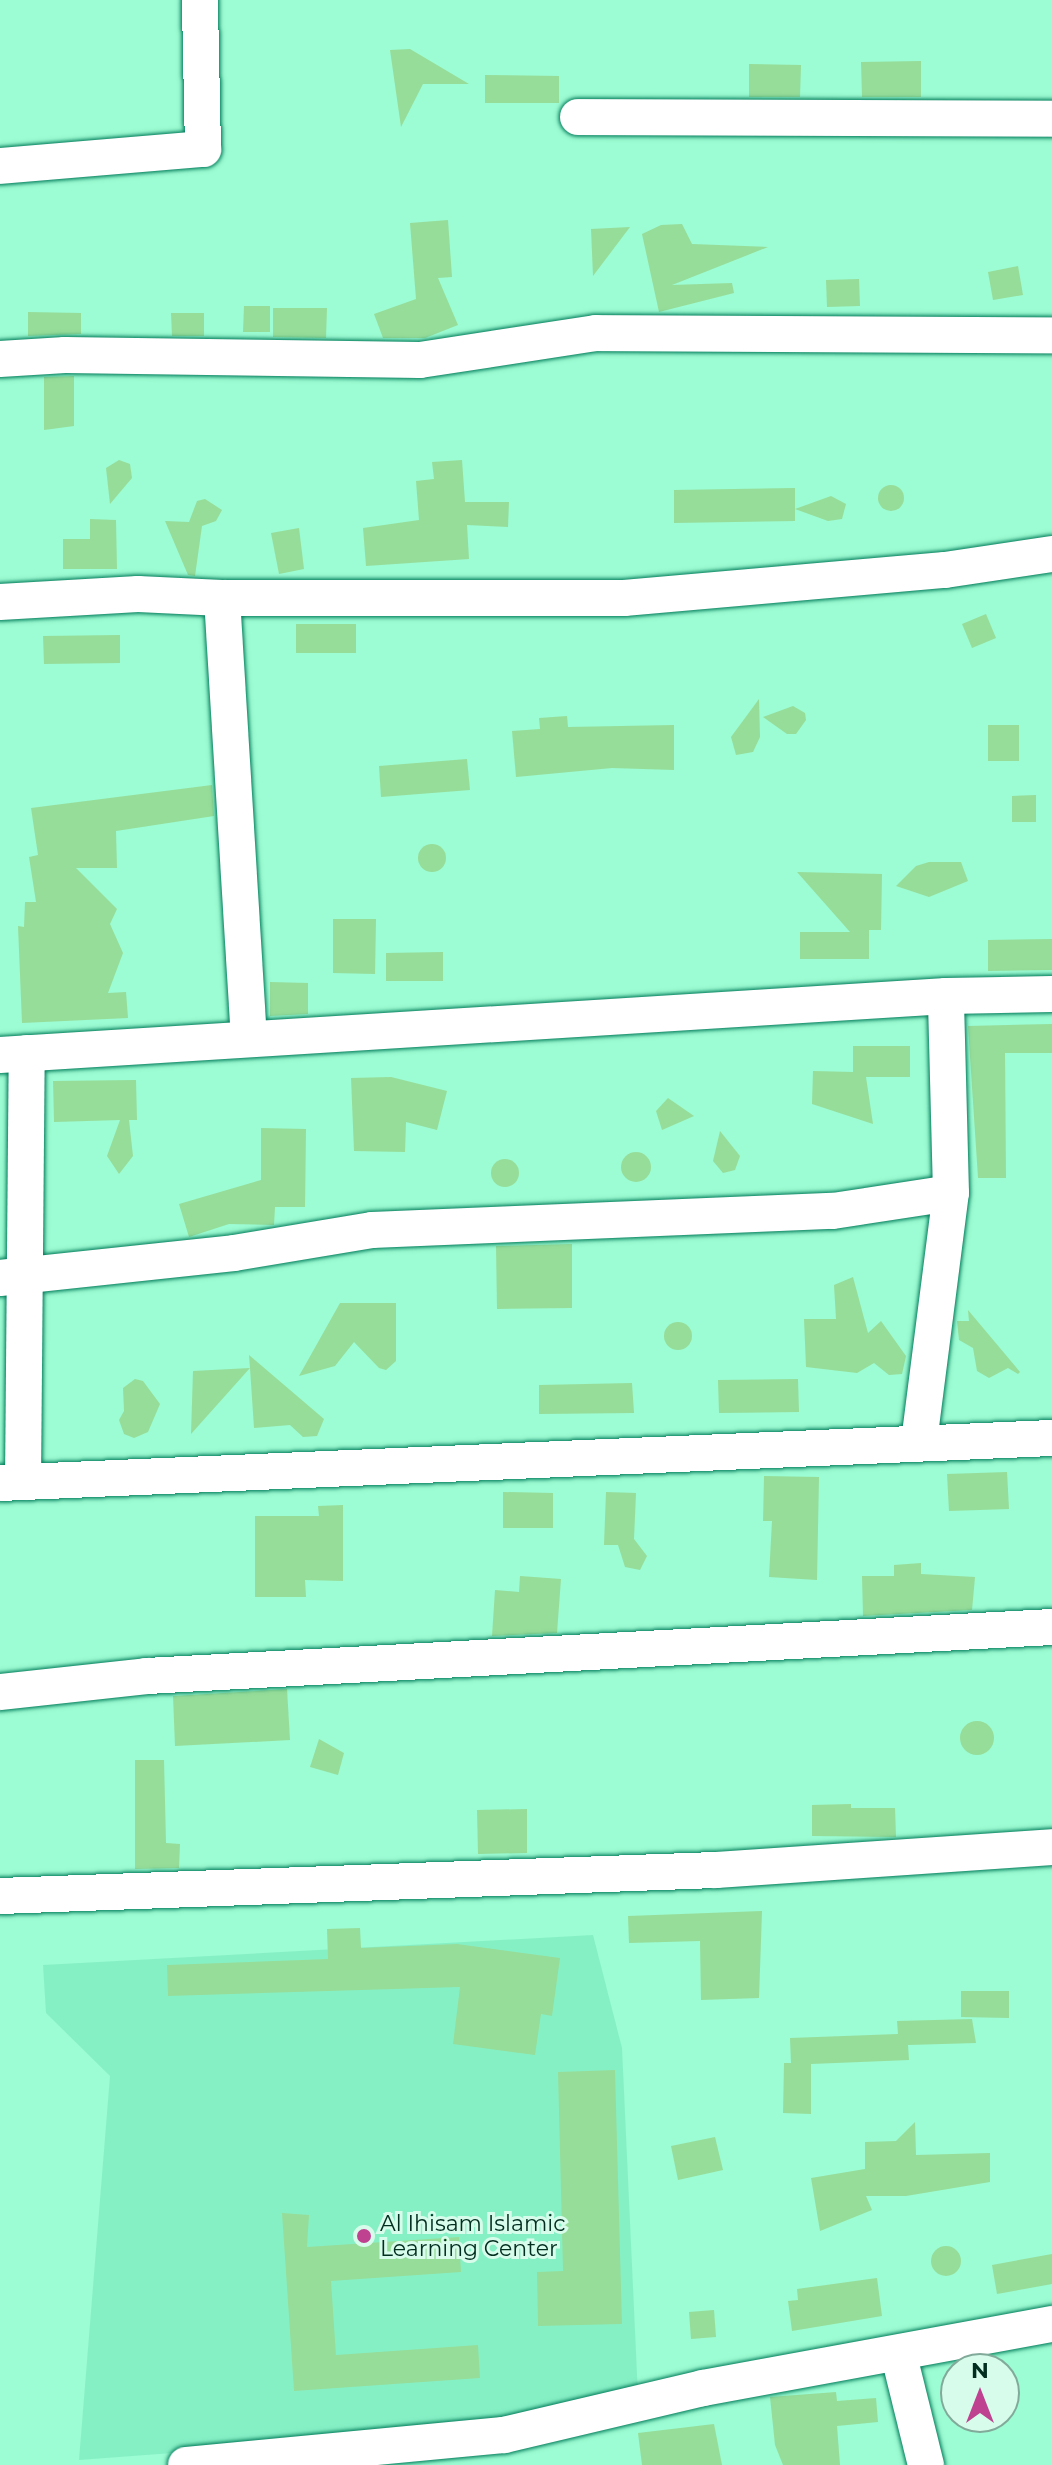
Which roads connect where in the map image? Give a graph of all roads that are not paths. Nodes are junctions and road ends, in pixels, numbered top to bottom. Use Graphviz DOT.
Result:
graph roads {
  1 [pos="200,0"];
  2 [pos="578,117"];
  3 [pos="1052,119"];
  4 [pos="0,166"];
  5 [pos="1052,335"];
  6 [pos="0,359"];
  7 [pos="1052,554"];
  8 [pos="222,598"];
  9 [pos="0,602"];
  10 [pos="1052,994"];
  11 [pos="946,996"];
  12 [pos="249,1037"];
  13 [pos="14,1054"];
  14 [pos="951,1193"];
  15 [pos="13,1279"];
  16 [pos="1052,1438"];
  17 [pos="919,1442"];
  18 [pos="12,1483"];
  19 [pos="1052,1627"];
  20 [pos="0,1692"];
  21 [pos="1052,1847"];
  22 [pos="0,1896"];
  23 [pos="1052,2324"];
  24 [pos="899,2356"];
  25 [pos="186,2465"];
  26 [pos="926,2465"];
  1 -- 4 [label="street"];
  2 -- 3 [label="street"];
  5 -- 6 [label="street"];
  7 -- 8 [label="street"];
  8 -- 9 [label="street"];
  8 -- 12 [label="street"];
  10 -- 11 [label="street"];
  11 -- 12 [label="street"];
  11 -- 14 [label="street"];
  12 -- 13 [label="street"];
  13 -- 15 [label="street"];
  14 -- 15 [label="street"];
  14 -- 17 [label="street"];
  15 -- 18 [label="street"];
  16 -- 17 [label="street"];
  17 -- 18 [label="street"];
  19 -- 20 [label="street"];
  21 -- 22 [label="street"];
  23 -- 24 [label="street"];
  24 -- 25 [label="street"];
  24 -- 26 [label="street"];
}
